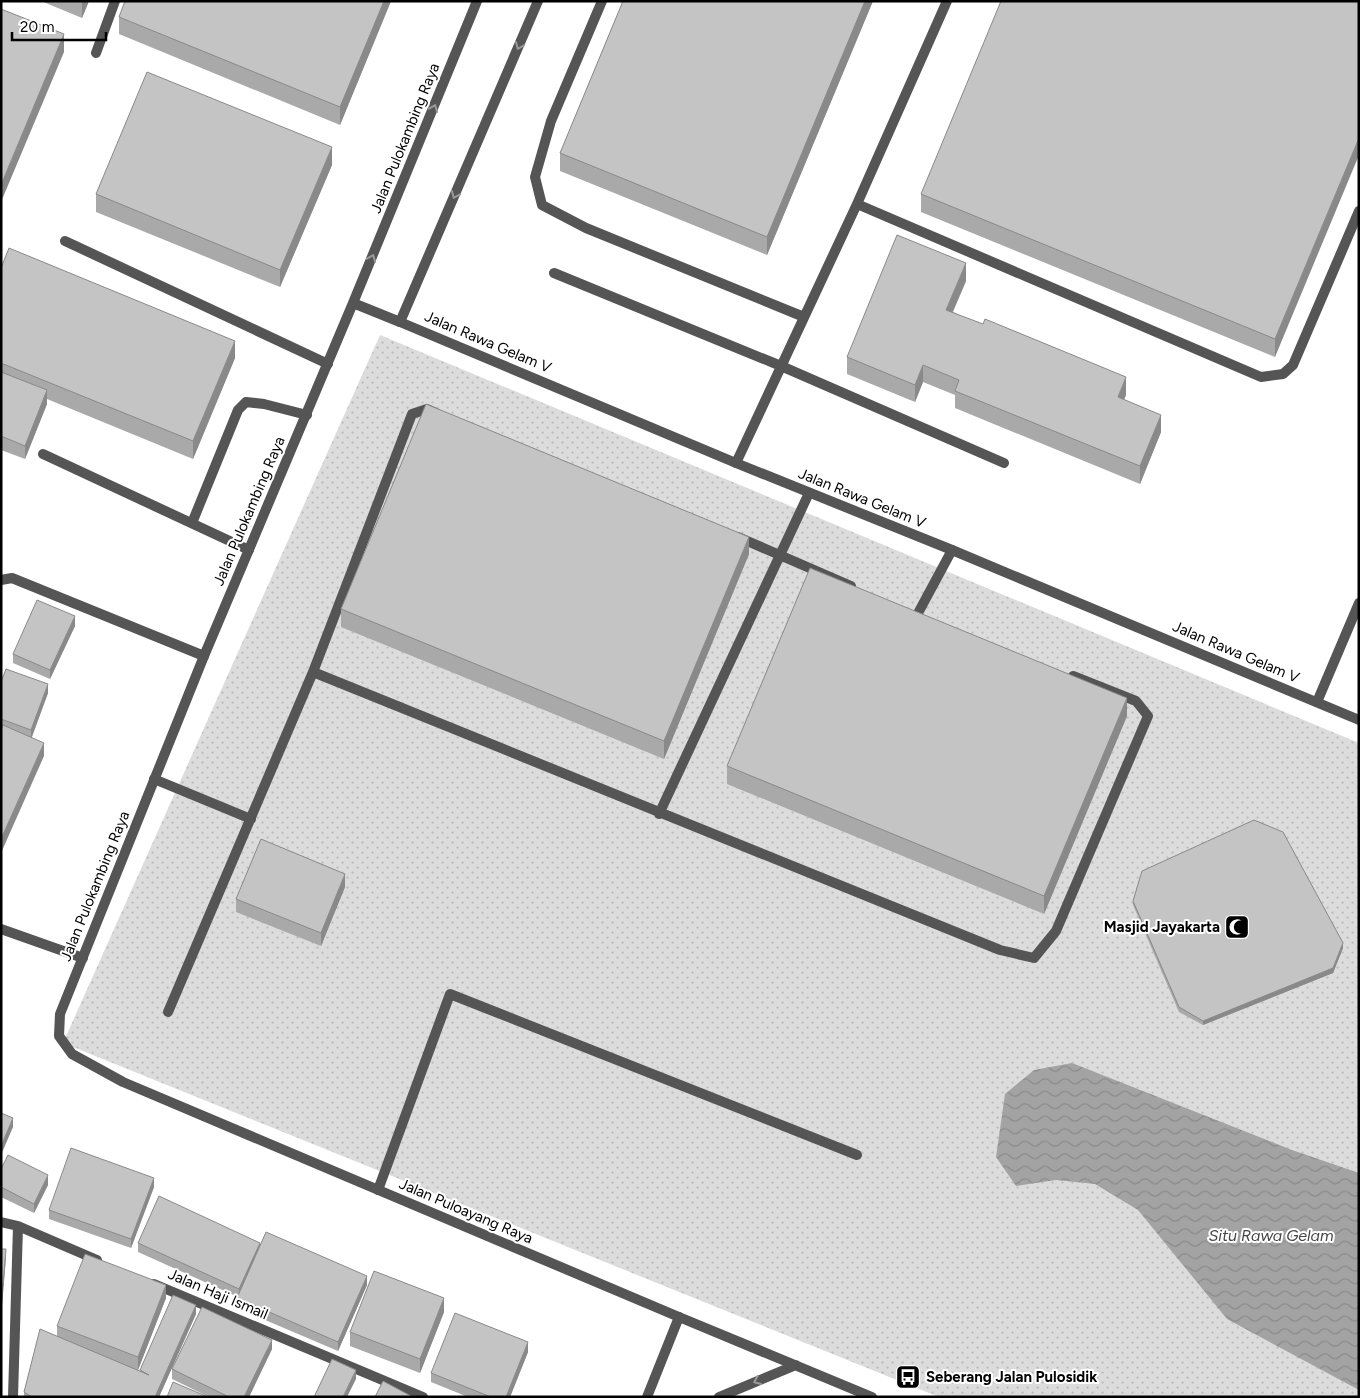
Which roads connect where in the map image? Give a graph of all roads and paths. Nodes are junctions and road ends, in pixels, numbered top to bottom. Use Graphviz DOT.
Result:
graph roads {
  1 [pos="114,1"];
  2 [pos="478,1"];
  3 [pos="538,1"];
  4 [pos="602,1"];
  5 [pos="947,1"];
  6 [pos="96,53"];
  7 [pos="857,204"];
  8 [pos="1359,211"];
  9 [pos="65,241"];
  10 [pos="554,273"];
  11 [pos="353,303"];
  12 [pos="804,317"];
  13 [pos="400,322"];
  14 [pos="328,364"];
  15 [pos="782,366"];
  16 [pos="306,415"];
  17 [pos="445,416"];
  18 [pos="43,454"];
  19 [pos="736,463"];
  20 [pos="1004,463"];
  21 [pos="809,493"];
  22 [pos="192,523"];
  23 [pos="725,531"];
  24 [pos="249,550"];
  25 [pos="952,550"];
  26 [pos="780,554"];
  27 [pos="1,580"];
  28 [pos="862,590"];
  29 [pos="1359,604"];
  30 [pos="916,615"];
  31 [pos="204,656"];
  32 [pos="314,672"];
  33 [pos="1063,672"];
  34 [pos="1317,702"];
  35 [pos="1359,720"];
  36 [pos="154,779"];
  37 [pos="660,814"];
  38 [pos="251,819"];
  39 [pos="1,929"];
  40 [pos="83,958"];
  41 [pos="168,1012"];
  42 [pos="59,1036"];
  43 [pos="857,1155"];
  44 [pos="378,1190"];
  45 [pos="1,1222"];
  46 [pos="18,1226"];
  47 [pos="110,1265"];
  48 [pos="147,1281"];
  49 [pos="679,1317"];
  50 [pos="796,1365"];
  51 [pos="13,1397"];
  52 [pos="423,1397"];
  53 [pos="647,1397"];
  54 [pos="719,1397"];
  55 [pos="872,1397"];
  1 -- 6 [label="street"];
  11 -- 2 [label="street, Jalan Pulokambing Raya, one-way"];
  3 -- 13 [label="street, one-way"];
  4 -- 12 [label="street"];
  5 -- 7 [label="street"];
  7 -- 8 [label="street"];
  7 -- 12 [label="street"];
  9 -- 14 [label="street"];
  10 -- 15 [label="street"];
  11 -- 13 [label="street, Jalan Rawa Gelam V"];
  11 -- 14 [label="street, Jalan Pulokambing Raya"];
  12 -- 15 [label="street"];
  13 -- 19 [label="street, Jalan Rawa Gelam V"];
  14 -- 16 [label="street, Jalan Pulokambing Raya"];
  15 -- 19 [label="street"];
  15 -- 20 [label="street"];
  16 -- 22 [label="street"];
  16 -- 24 [label="street, Jalan Pulokambing Raya"];
  17 -- 32 [label="street"];
  18 -- 22 [label="street"];
  19 -- 21 [label="street, Jalan Rawa Gelam V"];
  21 -- 25 [label="street, Jalan Rawa Gelam V"];
  21 -- 26 [label="street"];
  22 -- 24 [label="street"];
  23 -- 26 [label="street"];
  24 -- 31 [label="street, Jalan Pulokambing Raya"];
  25 -- 30 [label="street"];
  25 -- 34 [label="street, Jalan Rawa Gelam V"];
  26 -- 28 [label="street"];
  26 -- 37 [label="street"];
  27 -- 31 [label="street"];
  29 -- 34 [label="street"];
  31 -- 36 [label="street, Jalan Pulokambing Raya"];
  32 -- 37 [label="street"];
  32 -- 38 [label="street"];
  33 -- 37 [label="street"];
  34 -- 35 [label="street, Jalan Rawa Gelam V"];
  36 -- 38 [label="street"];
  36 -- 40 [label="street, Jalan Pulokambing Raya"];
  38 -- 41 [label="street"];
  39 -- 40 [label="street"];
  40 -- 42 [label="street, Jalan Pulokambing Raya"];
  42 -- 44 [label="street, Jalan Puloayang Raya"];
  43 -- 44 [label="street"];
  44 -- 49 [label="street, Jalan Puloayang Raya"];
  45 -- 46 [label="street"];
  46 -- 47 [label="street"];
  46 -- 51 [label="street"];
  48 -- 52 [label="street, Jalan Haji Ismail"];
  49 -- 50 [label="street, Jalan Puloayang Raya"];
  49 -- 53 [label="street"];
  50 -- 54 [label="street, one-way"];
  50 -- 55 [label="street, Jalan Puloayang Raya"];
}
